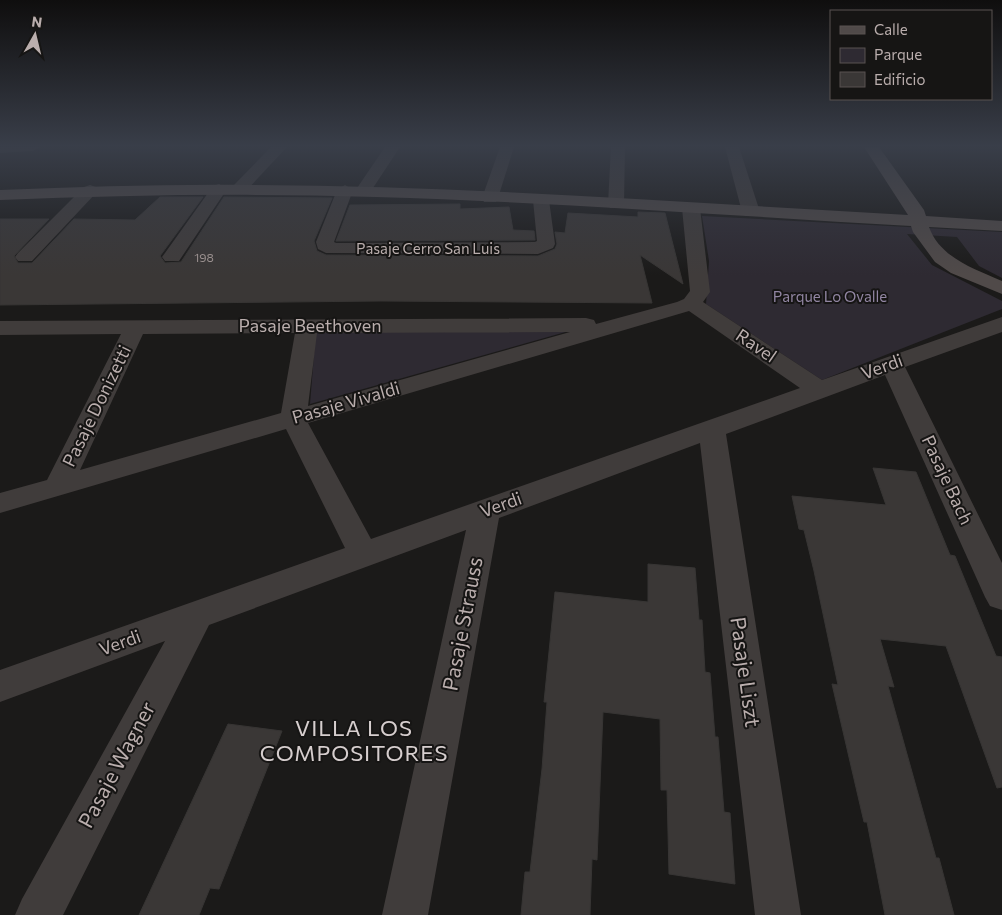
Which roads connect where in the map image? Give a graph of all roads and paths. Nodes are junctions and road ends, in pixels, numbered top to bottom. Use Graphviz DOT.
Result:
graph roads {
  1 [pos="220,189"];
  2 [pos="90,190"];
  3 [pos="129,190"];
  4 [pos="279,190"];
  5 [pos="493,190"];
  6 [pos="617,190"];
  7 [pos="744,190"];
  8 [pos="901,190"];
  9 [pos="354,191"];
  10 [pos="0,195"];
  11 [pos="490,198"];
  12 [pos="541,200"];
  13 [pos="616,204"];
  14 [pos="691,208"];
  15 [pos="751,212"];
  16 [pos="919,222"];
  17 [pos="1002,226"];
  18 [pos="25,257"];
  19 [pos="172,257"];
  20 [pos="1002,288"];
  21 [pos="691,303"];
  22 [pos="621,324"];
  23 [pos="1002,324"];
  24 [pos="136,326"];
  25 [pos="307,326"];
  26 [pos="0,328"];
  27 [pos="892,364"];
  28 [pos="820,390"];
  29 [pos="293,418"];
  30 [pos="712,429"];
  31 [pos="58,486"];
  32 [pos="0,503"];
  33 [pos="485,510"];
  34 [pos="364,555"];
  35 [pos="1002,597"];
  36 [pos="197,615"];
  37 [pos="0,686"];
  38 [pos="38,915"];
  39 [pos="405,915"];
  40 [pos="778,915"];
  1 -- 19 [label="street"];
  2 -- 3 [label="street"];
  2 -- 10 [label="street"];
  2 -- 18 [label="street"];
  4 -- 9 [label="street"];
  5 -- 11 [label="street"];
  6 -- 13 [label="street"];
  7 -- 15 [label="street"];
  8 -- 16 [label="street"];
  9 -- 11 [label="street"];
  9 -- 12 [label="street, Pasaje Cerro San Luis"];
  11 -- 12 [label="street"];
  12 -- 13 [label="street"];
  13 -- 14 [label="street"];
  14 -- 15 [label="street"];
  14 -- 21 [label="street"];
  15 -- 16 [label="street"];
  16 -- 17 [label="street"];
  16 -- 20 [label="street"];
  21 -- 22 [label="street, Pasaje Vivaldi"];
  21 -- 28 [label="street, Ravel"];
  22 -- 25 [label="street, Pasaje Beethoven"];
  22 -- 29 [label="street, Pasaje Vivaldi"];
  23 -- 27 [label="street, Verdi"];
  24 -- 25 [label="street, Pasaje Beethoven"];
  24 -- 26 [label="street, Pasaje Beethoven"];
  24 -- 31 [label="street, Pasaje Donizetti"];
  25 -- 29 [label="street"];
  27 -- 28 [label="street, Verdi"];
  27 -- 35 [label="street, Pasaje Bach"];
  28 -- 30 [label="street, Verdi"];
  29 -- 31 [label="street, Pasaje Vivaldi"];
  29 -- 34 [label="street"];
  30 -- 33 [label="street, Verdi"];
  30 -- 40 [label="street, Pasaje Liszt"];
  31 -- 32 [label="street, Pasaje Vivaldi"];
  33 -- 34 [label="street, Verdi"];
  33 -- 39 [label="street, Pasaje Strauss"];
  34 -- 36 [label="street, Verdi"];
  36 -- 37 [label="street, Verdi"];
  36 -- 38 [label="street, Pasaje Wagner"];
}
